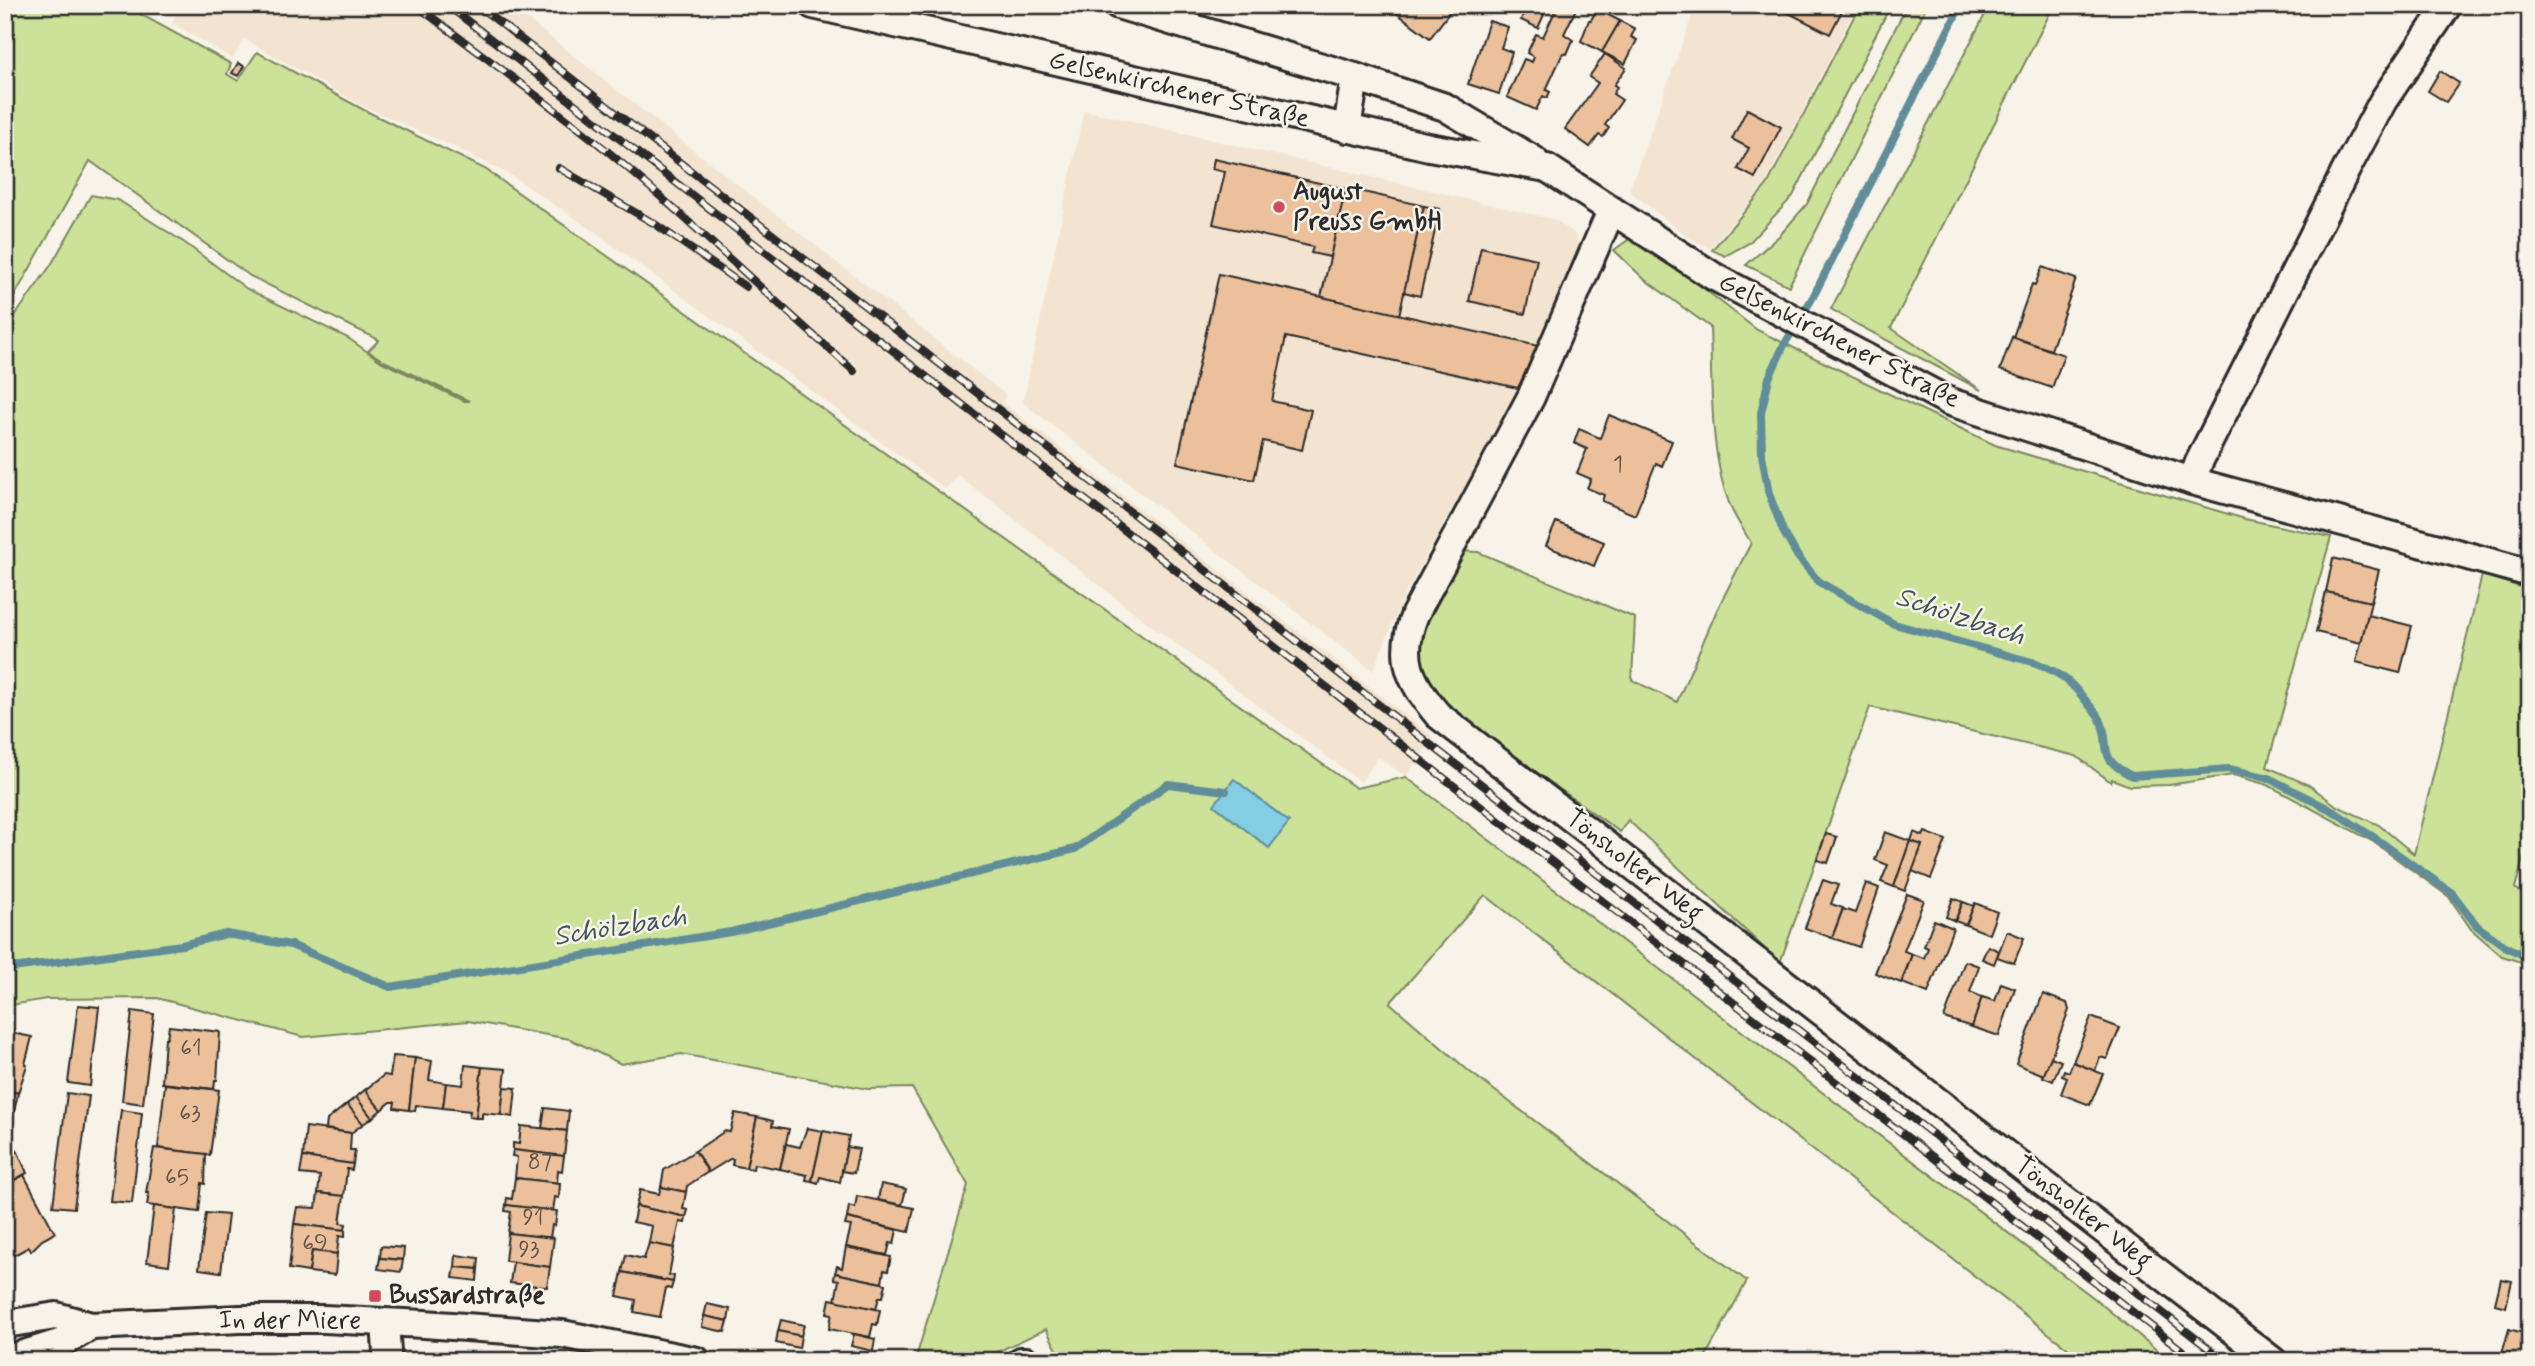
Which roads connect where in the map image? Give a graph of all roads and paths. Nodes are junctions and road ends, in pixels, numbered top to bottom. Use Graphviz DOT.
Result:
graph roads {
  1 [pos="813,5"];
  2 [pos="1118,5"];
  3 [pos="2448,5"];
  4 [pos="1355,77"];
  5 [pos="1347,128"];
  6 [pos="1547,168"];
  7 [pos="1611,211"];
  8 [pos="2192,481"];
  9 [pos="2530,573"];
  10 [pos="385,1323"];
  11 [pos="5,1324"];
  12 [pos="91,1326"];
  13 [pos="5,1360"];
  14 [pos="386,1361"];
  15 [pos="697,1361"];
  16 [pos="2273,1361"];
  1 -- 5 [label="street, Gelsenkirchener Straße"];
  2 -- 4 [label="street, Gelsenkirchener Straße"];
  3 -- 8 [label="street"];
  4 -- 5 [label="street"];
  4 -- 6 [label="street, Gelsenkirchener Straße"];
  5 -- 6 [label="street, Gelsenkirchener Straße"];
  6 -- 7 [label="street, Gelsenkirchener Straße"];
  7 -- 8 [label="street, Gelsenkirchener Straße"];
  7 -- 16 [label="street, Tönsholter Weg"];
  8 -- 9 [label="street, Gelsenkirchener Straße"];
  10 -- 12 [label="street, In der Miere"];
  10 -- 14 [label="street"];
  10 -- 15 [label="street, In der Miere"];
  11 -- 12 [label="street, In der Miere"];
  12 -- 13 [label="street, In der Miere"];
}
